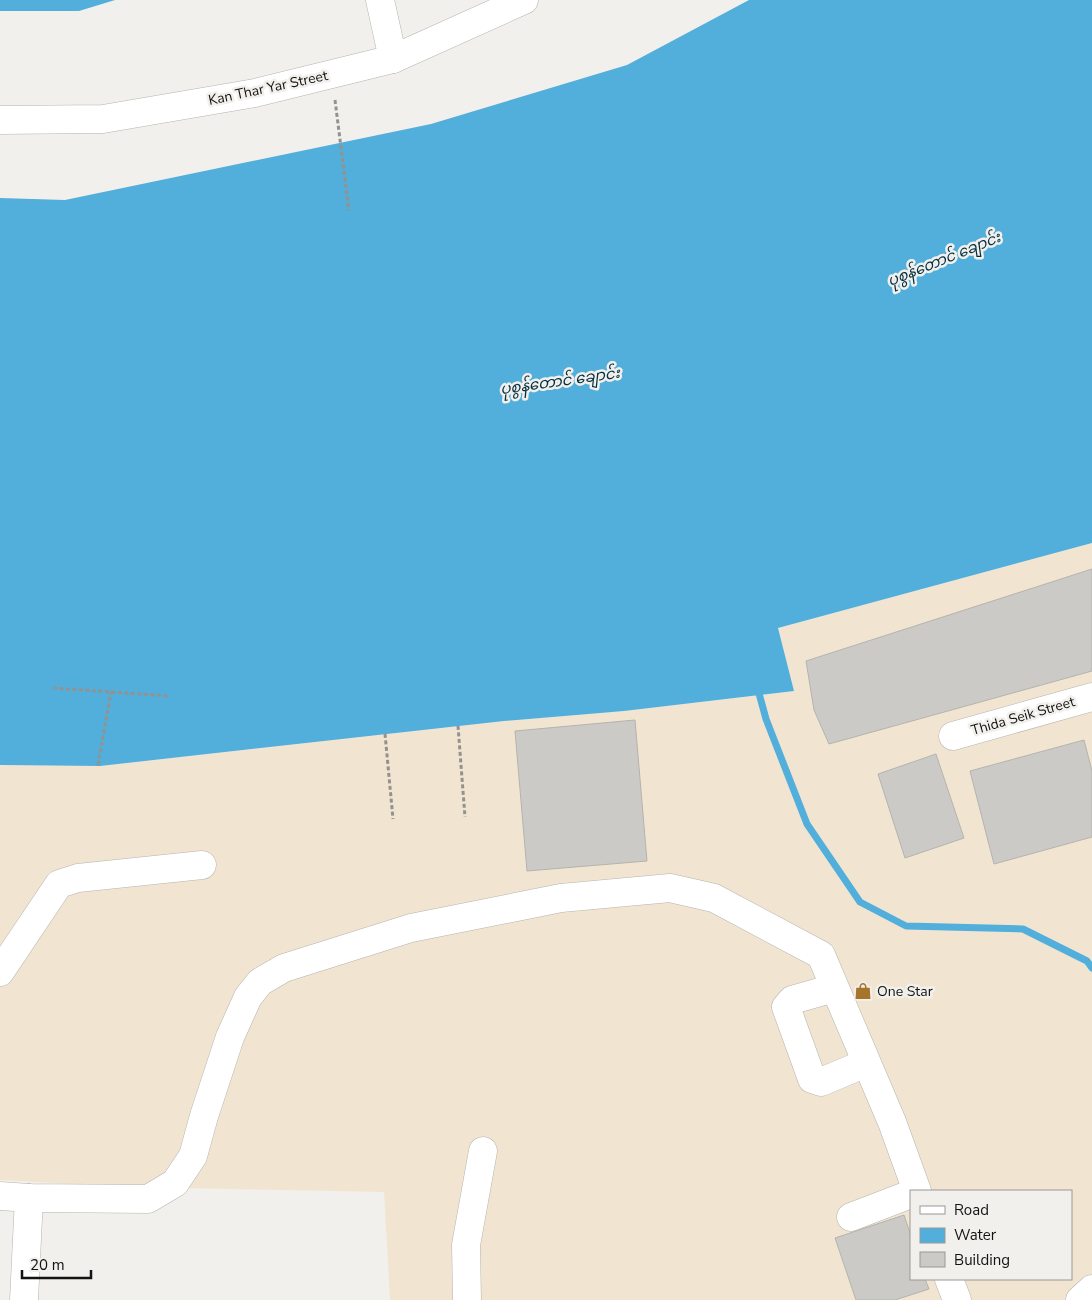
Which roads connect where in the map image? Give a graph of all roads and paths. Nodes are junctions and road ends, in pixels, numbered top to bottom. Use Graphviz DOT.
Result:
graph roads {
  1 [pos="380,0"];
  2 [pos="524,0"];
  3 [pos="393,58"];
  4 [pos="331,74"];
  5 [pos="0,120"];
  6 [pos="350,211"];
  7 [pos="53,688"];
  8 [pos="111,692"];
  9 [pos="170,696"];
  10 [pos="1092,697"];
  11 [pos="458,726"];
  12 [pos="385,734"];
  13 [pos="953,736"];
  14 [pos="98,765"];
  15 [pos="465,817"];
  16 [pos="392,819"];
  17 [pos="202,865"];
  18 [pos="0,972"];
  19 [pos="834,988"];
  20 [pos="866,1063"];
  21 [pos="483,1151"];
  22 [pos="917,1190"];
  23 [pos="910,1194"];
  24 [pos="0,1196"];
  25 [pos="29,1198"];
  26 [pos="851,1217"];
  27 [pos="950,1280"];
  28 [pos="1092,1289"];
  29 [pos="24,1300"];
  30 [pos="467,1300"];
  31 [pos="957,1300"];
  32 [pos="1080,1300"];
  1 -- 3 [label="street"];
  2 -- 3 [label="street, Kan Thar Yar Street"];
  3 -- 4 [label="street, Kan Thar Yar Street"];
  4 -- 5 [label="street, Kan Thar Yar Street"];
  4 -- 6 [label="path"];
  7 -- 8 [label="path"];
  8 -- 9 [label="path"];
  8 -- 14 [label="path"];
  10 -- 13 [label="street, Thida Seik Street"];
  11 -- 15 [label="path"];
  12 -- 16 [label="path"];
  17 -- 18 [label="street"];
  19 -- 20 [label="street"];
  19 -- 20 [label="street"];
  19 -- 25 [label="street"];
  20 -- 22 [label="street"];
  21 -- 30 [label="street"];
  23 -- 26 [label="street"];
  24 -- 25 [label="street"];
  25 -- 29 [label="street"];
  27 -- 31 [label="street"];
  28 -- 32 [label="street"];
}
